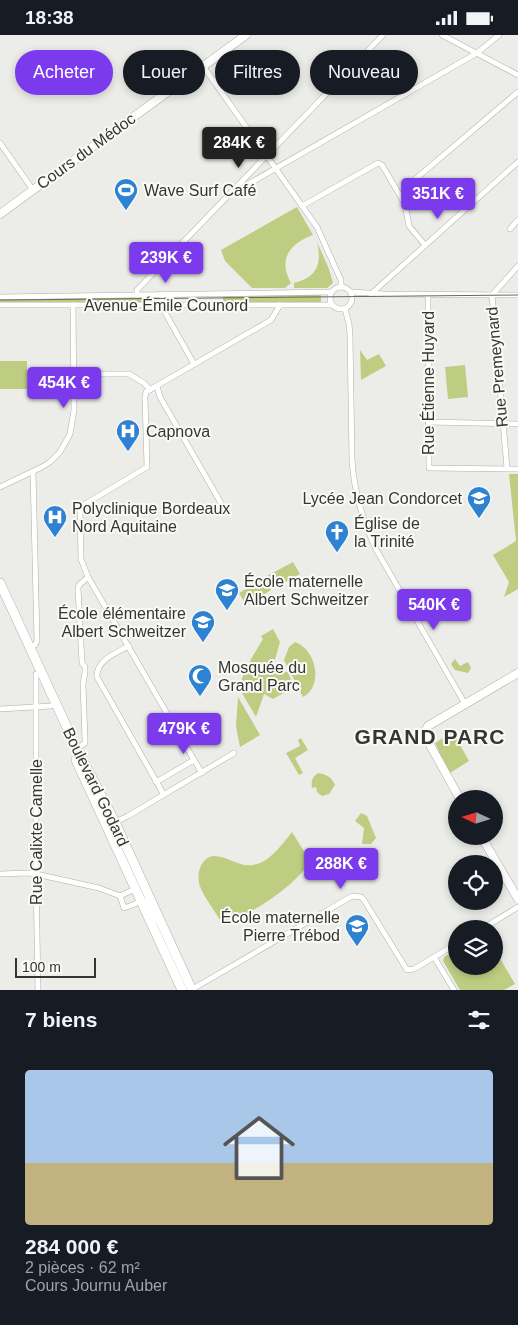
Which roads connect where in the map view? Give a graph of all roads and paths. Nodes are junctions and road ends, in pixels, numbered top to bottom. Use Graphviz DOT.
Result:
graph roads {
  1 [pos="246,35"];
  2 [pos="383,35"];
  3 [pos="442,35"];
  4 [pos="499,35"];
  5 [pos="478,53"];
  6 [pos="205,65"];
  7 [pos="205,69"];
  8 [pos="518,75"];
  9 [pos="518,92"];
  10 [pos="163,95"];
  11 [pos="0,143"];
  12 [pos="267,155"];
  13 [pos="518,161"];
  14 [pos="276,169"];
  15 [pos="406,187"];
  16 [pos="34,190"];
  17 [pos="226,197"];
  18 [pos="302,206"];
  19 [pos="0,214"];
  20 [pos="518,220"];
  21 [pos="510,229"];
  22 [pos="425,245"];
  23 [pos="518,266"];
  24 [pos="341,287"];
  25 [pos="332,292"];
  26 [pos="351,292"];
  27 [pos="161,294"];
  28 [pos="371,294"];
  29 [pos="428,294"];
  30 [pos="137,295"];
  31 [pos="492,295"];
  32 [pos="518,295"];
  33 [pos="0,297"];
  34 [pos="0,305"];
  35 [pos="73,305"];
  36 [pos="280,305"];
  37 [pos="332,305"];
  38 [pos="162,306"];
  39 [pos="345,309"];
  40 [pos="194,364"];
  41 [pos="74,374"];
  42 [pos="157,386"];
  43 [pos="31,389"];
  44 [pos="150,390"];
  45 [pos="428,422"];
  46 [pos="518,424"];
  47 [pos="503,425"];
  48 [pos="507,468"];
  49 [pos="518,469"];
  50 [pos="33,472"];
  51 [pos="0,487"];
  52 [pos="225,510"];
  53 [pos="88,577"];
  54 [pos="0,583"];
  55 [pos="0,596"];
  56 [pos="129,646"];
  57 [pos="30,647"];
  58 [pos="518,673"];
  59 [pos="36,674"];
  60 [pos="465,704"];
  61 [pos="51,706"];
  62 [pos="36,707"];
  63 [pos="0,709"];
  64 [pos="77,749"];
  65 [pos="234,753"];
  66 [pos="194,760"];
  67 [pos="77,761"];
  68 [pos="202,773"];
  69 [pos="156,782"];
  70 [pos="455,790"];
  71 [pos="164,795"];
  72 [pos="114,822"];
  73 [pos="110,833"];
  74 [pos="487,845"];
  75 [pos="0,874"];
  76 [pos="36,874"];
  77 [pos="139,886"];
  78 [pos="120,896"];
  79 [pos="141,898"];
  80 [pos="518,899"];
  81 [pos="518,907"];
  82 [pos="148,916"];
  83 [pos="497,920"];
  84 [pos="448,949"];
  85 [pos="176,955"];
  86 [pos="434,957"];
  87 [pos="38,990"];
  88 [pos="182,990"];
  89 [pos="192,990"];
  90 [pos="454,990"];
  1 -- 6 [label="main road, Cours du Médoc"];
  2 -- 12 [label="street"];
  3 -- 5 [label="street"];
  4 -- 5 [label="street"];
  5 -- 8 [label="street"];
  5 -- 14 [label="street"];
  7 -- 12 [label="street"];
  9 -- 15 [label="street"];
  10 -- 16 [label="main road, Cours du Médoc"];
  11 -- 16 [label="street"];
  12 -- 14 [label="street"];
  12 -- 17 [label="street"];
  13 -- 22 [label="street"];
  14 -- 17 [label="street"];
  14 -- 18 [label="street"];
  16 -- 19 [label="main road, Cours du Médoc"];
  17 -- 30 [label="street"];
  18 -- 22 [label="street"];
  18 -- 24 [label="street"];
  20 -- 21 [label="street"];
  22 -- 28 [label="street"];
  23 -- 31 [label="street"];
  24 -- 25 [label="street"];
  24 -- 26 [label="street"];
  25 -- 27 [label="street, Avenue Émile Counord"];
  25 -- 37 [label="street"];
  26 -- 28 [label="street"];
  26 -- 39 [label="street"];
  27 -- 30 [label="street, Avenue Émile Counord"];
  27 -- 38 [label="street"];
  28 -- 29 [label="street"];
  29 -- 31 [label="street"];
  29 -- 45 [label="street, Rue Étienne Huyard"];
  30 -- 33 [label="street, Avenue Émile Counord"];
  31 -- 32 [label="street"];
  31 -- 47 [label="street, Rue Premeynard"];
  34 -- 35 [label="street, Avenue Émile Counord"];
  35 -- 38 [label="street, Avenue Émile Counord"];
  35 -- 41 [label="street"];
  36 -- 37 [label="street, Avenue Émile Counord"];
  36 -- 38 [label="street, Avenue Émile Counord"];
  36 -- 40 [label="street"];
  37 -- 39 [label="street"];
  38 -- 40 [label="street"];
  39 -- 60 [label="street"];
  40 -- 42 [label="street"];
  41 -- 43 [label="street"];
  41 -- 44 [label="street"];
  41 -- 50 [label="street"];
  42 -- 44 [label="street"];
  42 -- 52 [label="street"];
  44 -- 53 [label="street"];
  45 -- 47 [label="street"];
  45 -- 48 [label="street, Rue Étienne Huyard"];
  46 -- 47 [label="street"];
  47 -- 48 [label="street, Rue Premeynard"];
  48 -- 49 [label="street"];
  50 -- 51 [label="street"];
  50 -- 57 [label="street"];
  53 -- 56 [label="street"];
  53 -- 64 [label="street"];
  54 -- 57 [label="main road, Boulevard Godard"];
  55 -- 59 [label="main road, Boulevard Godard"];
  56 -- 66 [label="street"];
  56 -- 69 [label="street"];
  57 -- 64 [label="main road, Boulevard Godard"];
  58 -- 60 [label="main road"];
  59 -- 61 [label="main road, Boulevard Godard"];
  59 -- 62 [label="street, Rue Calixte Camelle"];
  60 -- 70 [label="main road"];
  61 -- 62 [label="street"];
  61 -- 67 [label="main road, Boulevard Godard"];
  62 -- 63 [label="street"];
  62 -- 76 [label="street, Rue Calixte Camelle"];
  64 -- 72 [label="main road, Boulevard Godard"];
  65 -- 68 [label="street"];
  66 -- 68 [label="street"];
  66 -- 69 [label="street"];
  67 -- 72 [label="street"];
  67 -- 73 [label="main road, Boulevard Godard"];
  68 -- 71 [label="street"];
  69 -- 71 [label="street"];
  71 -- 72 [label="street"];
  72 -- 73 [label="street"];
  72 -- 77 [label="main road, Boulevard Godard"];
  73 -- 77 [label="main road, Boulevard Godard"];
  74 -- 80 [label="main road"];
  75 -- 76 [label="street"];
  76 -- 78 [label="street"];
  76 -- 87 [label="street, Rue Calixte Camelle"];
  77 -- 78 [label="street"];
  77 -- 79 [label="main road, Boulevard Godard"];
  77 -- 85 [label="main road, Boulevard Godard"];
  78 -- 79 [label="street"];
  79 -- 82 [label="main road, Boulevard Godard"];
  79 -- 85 [label="street"];
  81 -- 83 [label="street"];
  82 -- 88 [label="main road, Boulevard Godard"];
  82 -- 89 [label="street"];
  84 -- 86 [label="street"];
  85 -- 89 [label="main road, Boulevard Godard"];
  86 -- 89 [label="street"];
  86 -- 90 [label="street"];
}
